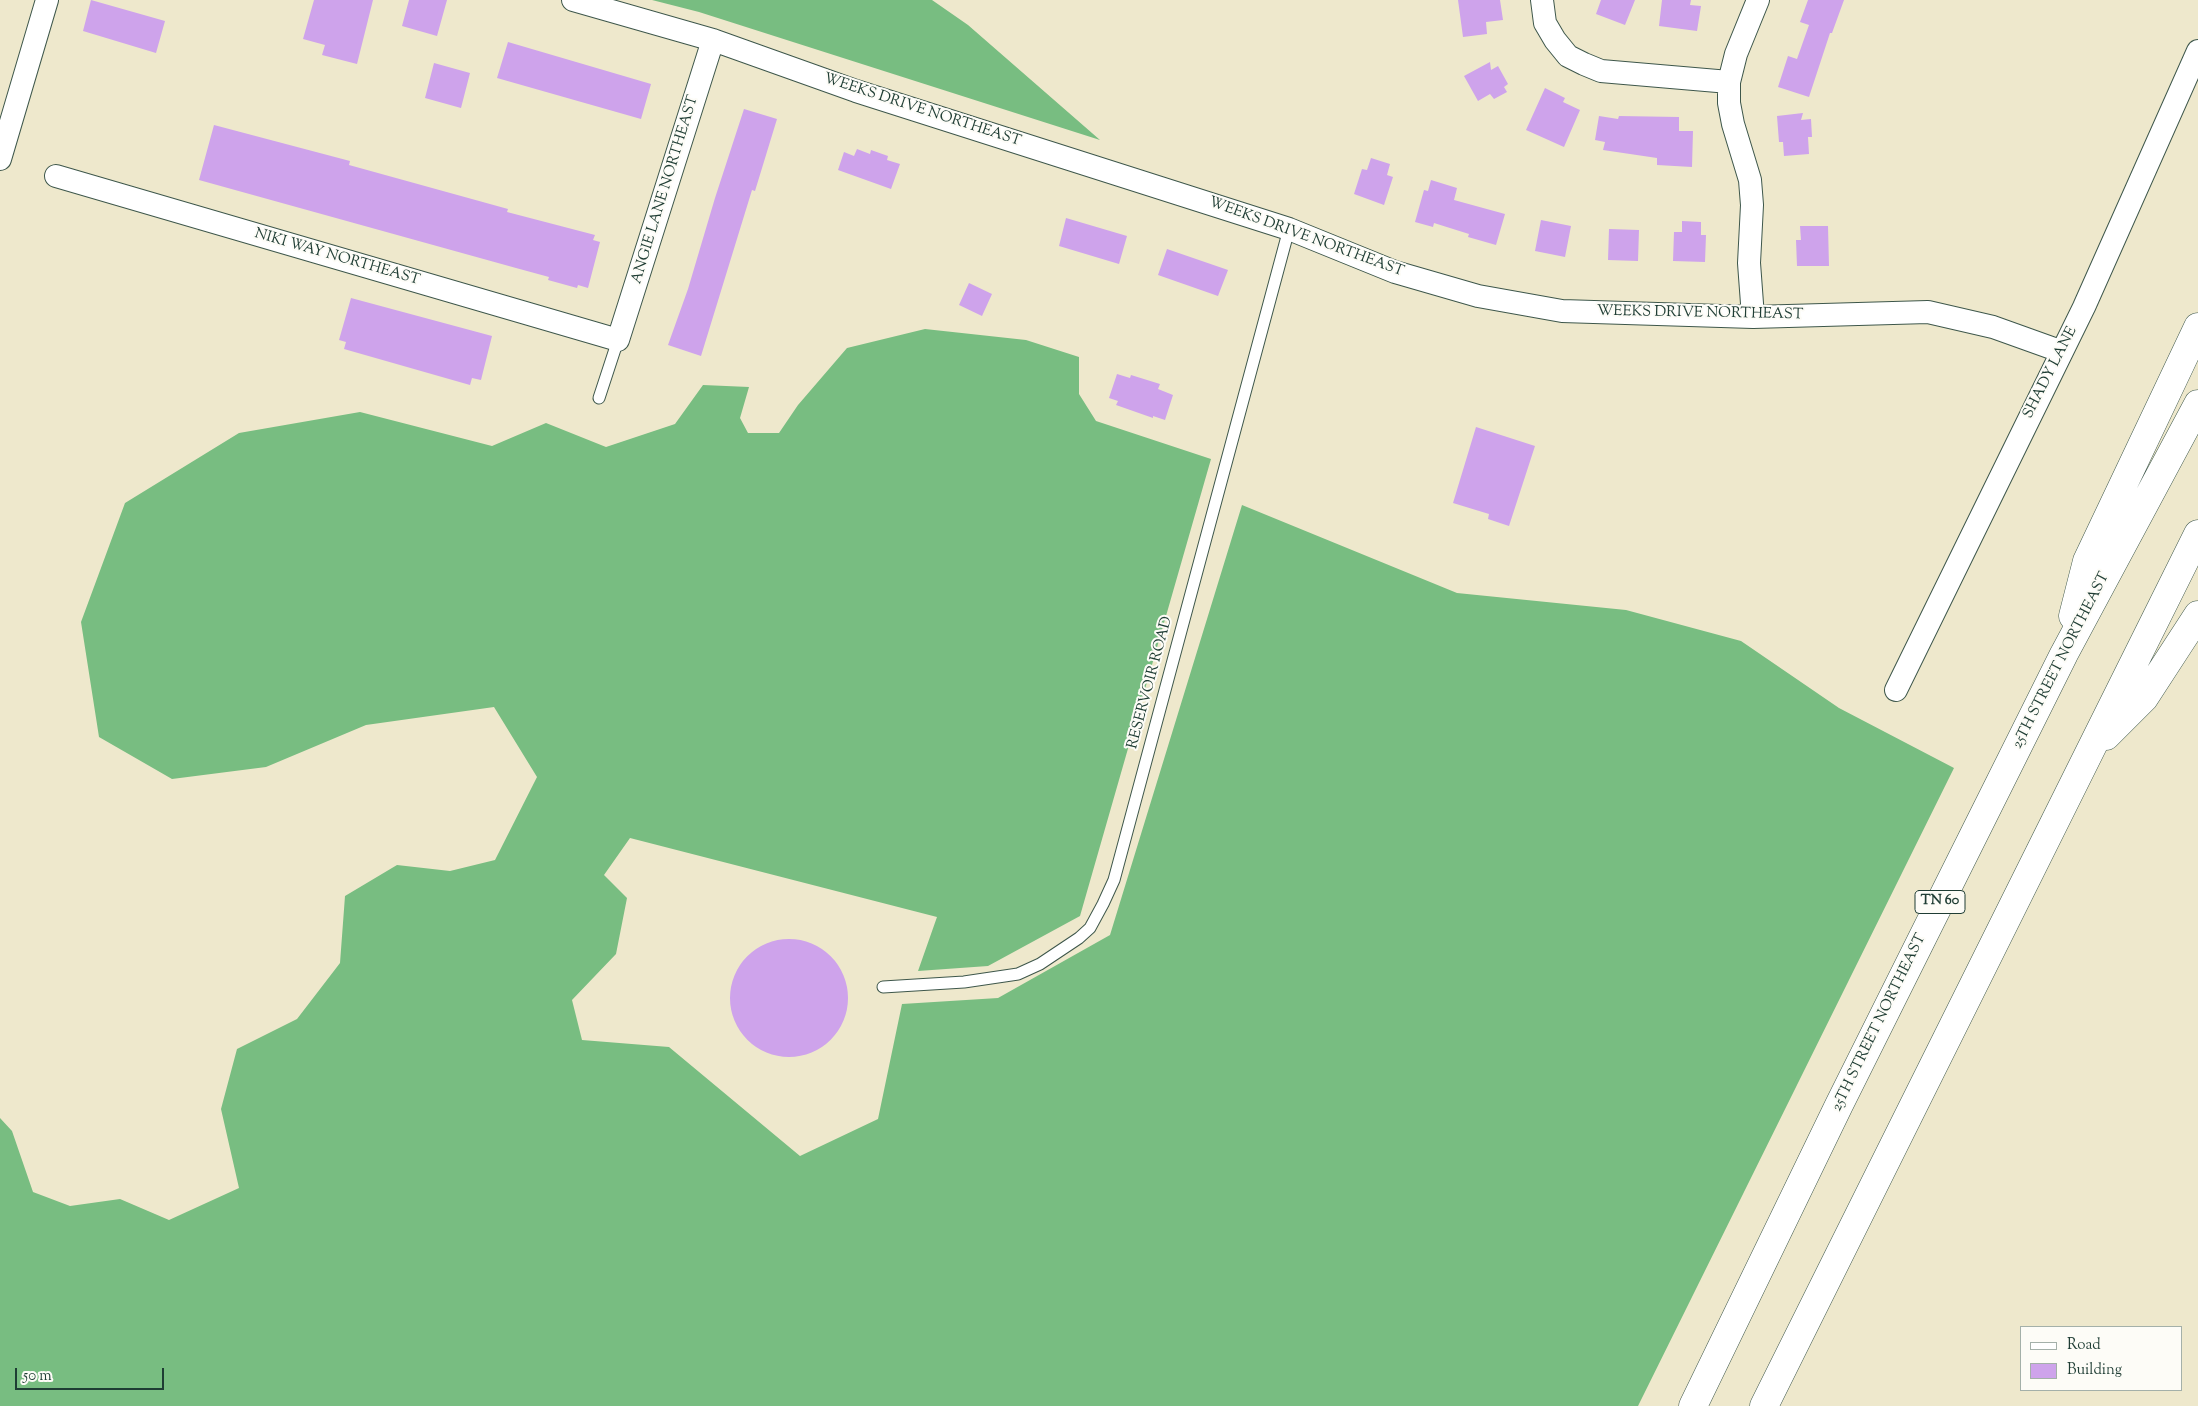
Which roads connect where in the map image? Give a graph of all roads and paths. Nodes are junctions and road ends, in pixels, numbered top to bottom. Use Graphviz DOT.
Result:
graph roads {
  1 [pos="47,0"];
  2 [pos="573,0"];
  3 [pos="1542,0"];
  4 [pos="1758,0"];
  5 [pos="713,40"];
  6 [pos="2198,52"];
  7 [pos="1729,82"];
  8 [pos="0,159"];
  9 [pos="56,176"];
  10 [pos="1289,229"];
  11 [pos="1753,317"];
  12 [pos="2198,327"];
  13 [pos="618,340"];
  14 [pos="2060,351"];
  15 [pos="599,398"];
  16 [pos="2198,404"];
  17 [pos="2198,534"];
  18 [pos="2198,615"];
  19 [pos="2064,654"];
  20 [pos="1896,690"];
  21 [pos="2091,752"];
  22 [pos="883,987"];
  23 [pos="1693,1406"];
  24 [pos="1764,1406"];
  1 -- 8 [label="street"];
  2 -- 5 [label="street, WEEKS DRIVE NORTHEAST"];
  3 -- 7 [label="street"];
  4 -- 7 [label="street"];
  5 -- 10 [label="street, WEEKS DRIVE NORTHEAST"];
  5 -- 13 [label="street, ANGIE LANE NORTHEAST"];
  6 -- 14 [label="street, SHADY LANE"];
  7 -- 11 [label="street"];
  9 -- 13 [label="street, NIKI WAY NORTHEAST"];
  10 -- 11 [label="street, WEEKS DRIVE NORTHEAST"];
  10 -- 22 [label="lane, RESERVOIR ROAD"];
  11 -- 14 [label="street, WEEKS DRIVE NORTHEAST"];
  12 -- 19 [label="highway"];
  13 -- 15 [label="lane"];
  14 -- 20 [label="street, SHADY LANE"];
  16 -- 19 [label="highway, 25TH STREET NORTHEAST / TN 60"];
  17 -- 21 [label="highway"];
  18 -- 21 [label="highway"];
  19 -- 23 [label="highway, 25TH STREET NORTHEAST / TN 60"];
  21 -- 24 [label="highway"];
}
